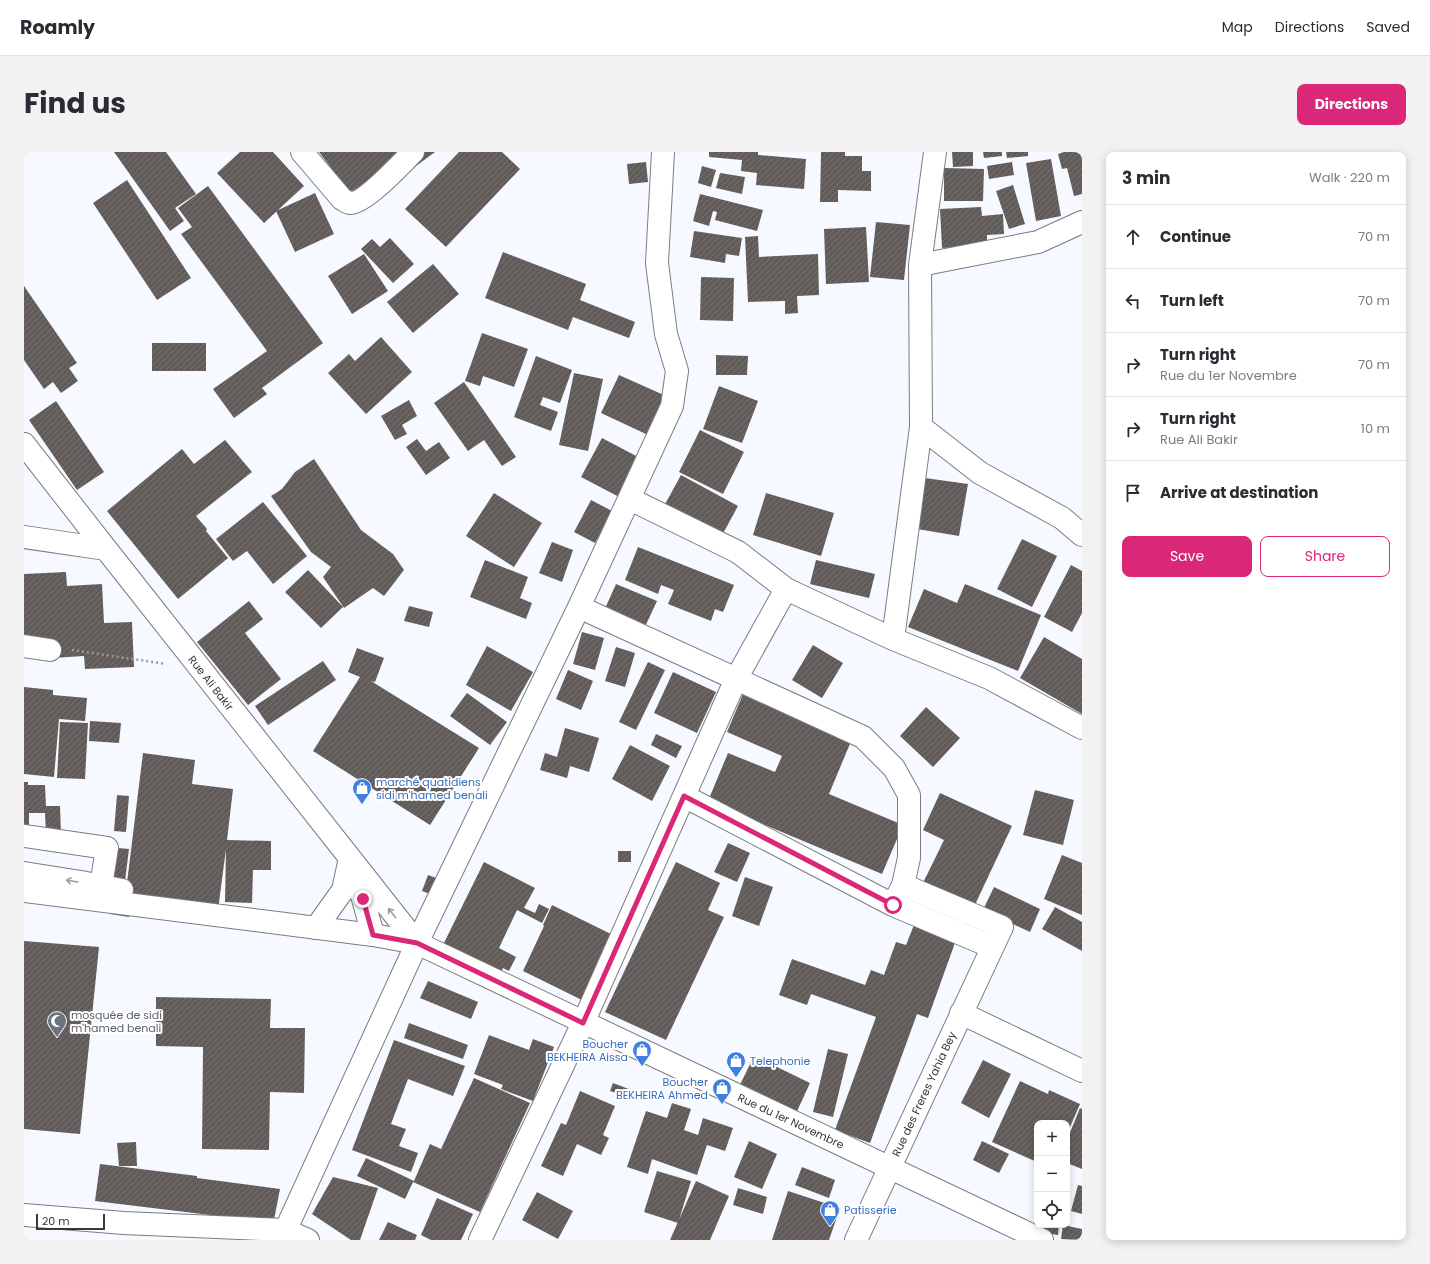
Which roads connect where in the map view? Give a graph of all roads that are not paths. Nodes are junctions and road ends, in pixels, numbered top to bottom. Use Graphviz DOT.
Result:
graph roads {
  1 [pos="302,152"];
  2 [pos="413,152"];
  3 [pos="663,152"];
  4 [pos="934,152"];
  5 [pos="1082,222"];
  6 [pos="920,265"];
  7 [pos="921,427"];
  8 [pos="24,444"];
  9 [pos="630,499"];
  10 [pos="1082,535"];
  11 [pos="24,537"];
  12 [pos="106,549"];
  13 [pos="786,588"];
  14 [pos="579,607"];
  15 [pos="893,639"];
  16 [pos="24,646"];
  17 [pos="50,650"];
  18 [pos="736,679"];
  19 [pos="1082,728"];
  20 [pos="684,796"];
  21 [pos="24,836"];
  22 [pos="24,849"];
  23 [pos="350,858"];
  24 [pos="105,860"];
  25 [pos="24,873"];
  26 [pos="903,885"];
  27 [pos="101,886"];
  28 [pos="24,891"];
  29 [pos="893,905"];
  30 [pos="316,928"];
  31 [pos="373,935"];
  32 [pos="417,943"];
  33 [pos="992,947"];
  34 [pos="961,1013"];
  35 [pos="583,1023"];
  36 [pos="1082,1071"];
  37 [pos="890,1168"];
  38 [pos="24,1215"];
  39 [pos="130,1232"];
  40 [pos="283,1235"];
  41 [pos="308,1240"];
  42 [pos="480,1240"];
  43 [pos="856,1240"];
  44 [pos="1042,1240"];
  1 -- 2 [label="street"];
  3 -- 9 [label="street"];
  4 -- 6 [label="street"];
  5 -- 6 [label="street"];
  6 -- 7 [label="street"];
  7 -- 10 [label="street"];
  7 -- 15 [label="street"];
  8 -- 12 [label="street, Rue Ali Bakir"];
  9 -- 13 [label="street"];
  9 -- 14 [label="street"];
  11 -- 12 [label="street"];
  12 -- 23 [label="street, Rue Ali Bakir"];
  13 -- 15 [label="street"];
  13 -- 18 [label="street"];
  14 -- 18 [label="street"];
  14 -- 32 [label="street"];
  15 -- 19 [label="street"];
  16 -- 17 [label="street"];
  18 -- 20 [label="street"];
  18 -- 26 [label="street"];
  20 -- 29 [label="street"];
  20 -- 35 [label="street"];
  21 -- 24 [label="street"];
  22 -- 24 [label="street"];
  23 -- 30 [label="street"];
  23 -- 31 [label="street, Rue Ali Bakir"];
  32 -- 23 [label="street, one-way"];
  24 -- 27 [label="street"];
  27 -- 25 [label="street, one-way"];
  26 -- 29 [label="street"];
  26 -- 33 [label="street, Rue des Freres Yahia Bey"];
  27 -- 30 [label="street"];
  28 -- 30 [label="street"];
  29 -- 33 [label="street"];
  30 -- 31 [label="street, Rue du 1er Novembre"];
  31 -- 32 [label="street, Rue du 1er Novembre"];
  32 -- 35 [label="street, Rue du 1er Novembre"];
  32 -- 40 [label="street"];
  33 -- 34 [label="street, Rue des Freres Yahia Bey"];
  34 -- 36 [label="street"];
  34 -- 37 [label="street, Rue des Freres Yahia Bey"];
  35 -- 37 [label="street, Rue du 1er Novembre"];
  35 -- 42 [label="street"];
  37 -- 43 [label="street, Rue des Freres Yahia Bey"];
  37 -- 44 [label="street, Rue du 1er Novembre"];
  38 -- 39 [label="street"];
  39 -- 40 [label="street"];
  40 -- 41 [label="street"];
}
